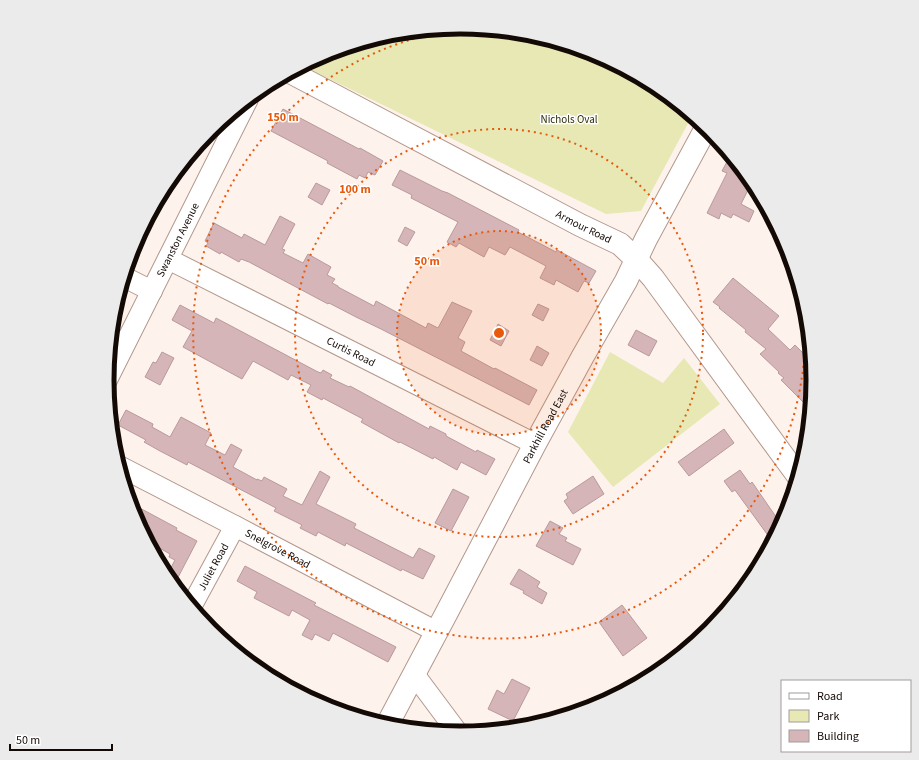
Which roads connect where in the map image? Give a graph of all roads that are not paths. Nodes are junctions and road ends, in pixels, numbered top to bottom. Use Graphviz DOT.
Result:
graph roads {
  1 [pos="296,75"];
  2 [pos="242,111"];
  3 [pos="703,134"];
  4 [pos="168,259"];
  5 [pos="637,260"];
  6 [pos="129,279"];
  7 [pos="152,290"];
  8 [pos="114,364"];
  9 [pos="534,444"];
  10 [pos="125,469"];
  11 [pos="794,470"];
  12 [pos="235,526"];
  13 [pos="194,602"];
  14 [pos="436,632"];
  15 [pos="414,674"];
  16 [pos="390,719"];
  17 [pos="453,726"];
  1 -- 5 [label="main road, Armour Road"];
  2 -- 4 [label="street, Swanston Avenue"];
  3 -- 5 [label="main road, Parkhill Road East"];
  4 -- 7 [label="street, Swanston Avenue"];
  4 -- 9 [label="street, Curtis Road"];
  5 -- 9 [label="main road, Parkhill Road East"];
  5 -- 11 [label="main road, Armour Road"];
  6 -- 7 [label="street"];
  7 -- 8 [label="street, Swanston Avenue"];
  9 -- 14 [label="main road, Parkhill Road East"];
  10 -- 12 [label="street, Snelgrove Road"];
  12 -- 13 [label="street, Juliet Road"];
  12 -- 14 [label="street, Snelgrove Road"];
  14 -- 15 [label="main road, Parkhill Road East"];
  15 -- 16 [label="main road, Parkhill Road East"];
  15 -- 17 [label="street"];
}
